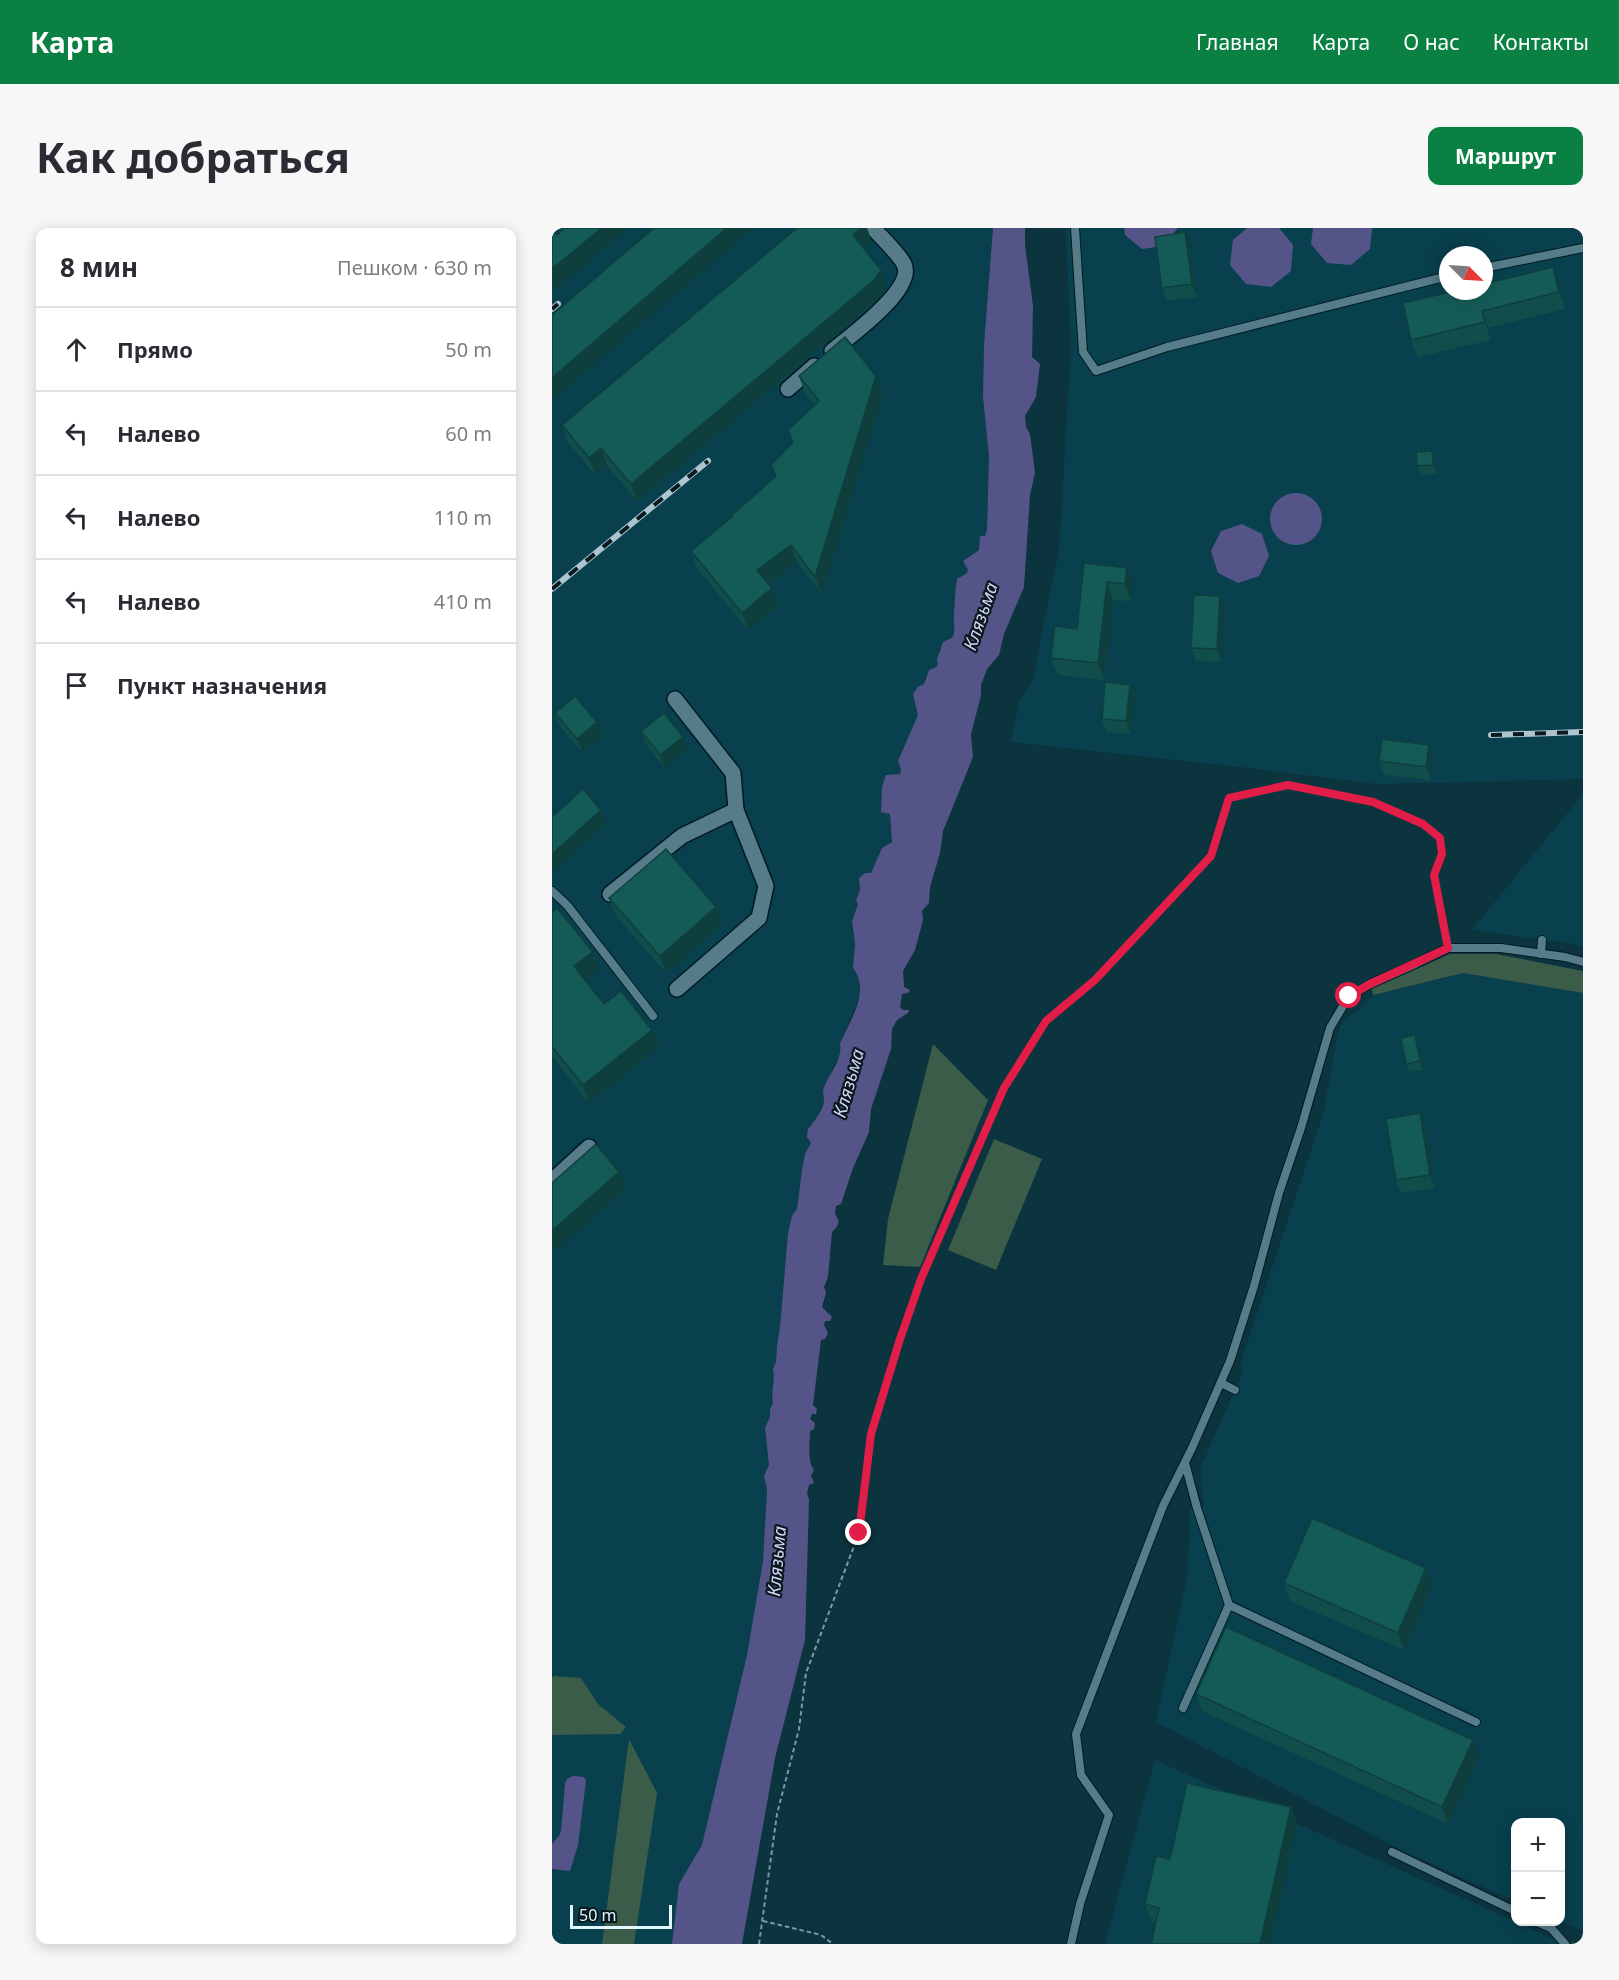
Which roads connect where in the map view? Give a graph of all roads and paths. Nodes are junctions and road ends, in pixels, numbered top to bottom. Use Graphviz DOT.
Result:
graph roads {
  1 [pos="873,228"];
  2 [pos="1075,228"];
  3 [pos="1583,248"];
  4 [pos="1493,266"];
  5 [pos="1439,278"];
  6 [pos="788,389"];
  7 [pos="675,699"];
  8 [pos="736,810"];
  9 [pos="552,891"];
  10 [pos="610,894"];
  11 [pos="1542,939"];
  12 [pos="1448,948"];
  13 [pos="1541,954"];
  14 [pos="1583,962"];
  15 [pos="677,989"];
  16 [pos="653,1016"];
  17 [pos="589,1147"];
  18 [pos="552,1181"];
  19 [pos="1221,1383"];
  20 [pos="1235,1390"];
  21 [pos="1185,1463"];
  22 [pos="1229,1605"];
  23 [pos="1183,1708"];
  24 [pos="1476,1722"];
  25 [pos="1392,1852"];
  26 [pos="1511,1909"];
  27 [pos="763,1921"];
  28 [pos="1546,1926"];
  29 [pos="759,1944"];
  30 [pos="833,1944"];
  31 [pos="1071,1944"];
  32 [pos="1565,1944"];
  1 -- 6 [label="street"];
  2 -- 5 [label="lane"];
  3 -- 4 [label="lane"];
  7 -- 8 [label="street"];
  8 -- 10 [label="street"];
  8 -- 15 [label="street"];
  9 -- 16 [label="lane"];
  11 -- 13 [label="lane"];
  12 -- 13 [label="lane"];
  12 -- 19 [label="lane"];
  12 -- 27 [label="path"];
  13 -- 14 [label="lane"];
  17 -- 18 [label="street"];
  19 -- 20 [label="lane"];
  19 -- 21 [label="lane"];
  21 -- 22 [label="lane"];
  21 -- 31 [label="lane"];
  22 -- 23 [label="lane"];
  22 -- 24 [label="lane"];
  25 -- 26 [label="lane"];
  27 -- 29 [label="path"];
  27 -- 30 [label="path"];
  28 -- 32 [label="lane"];
}
